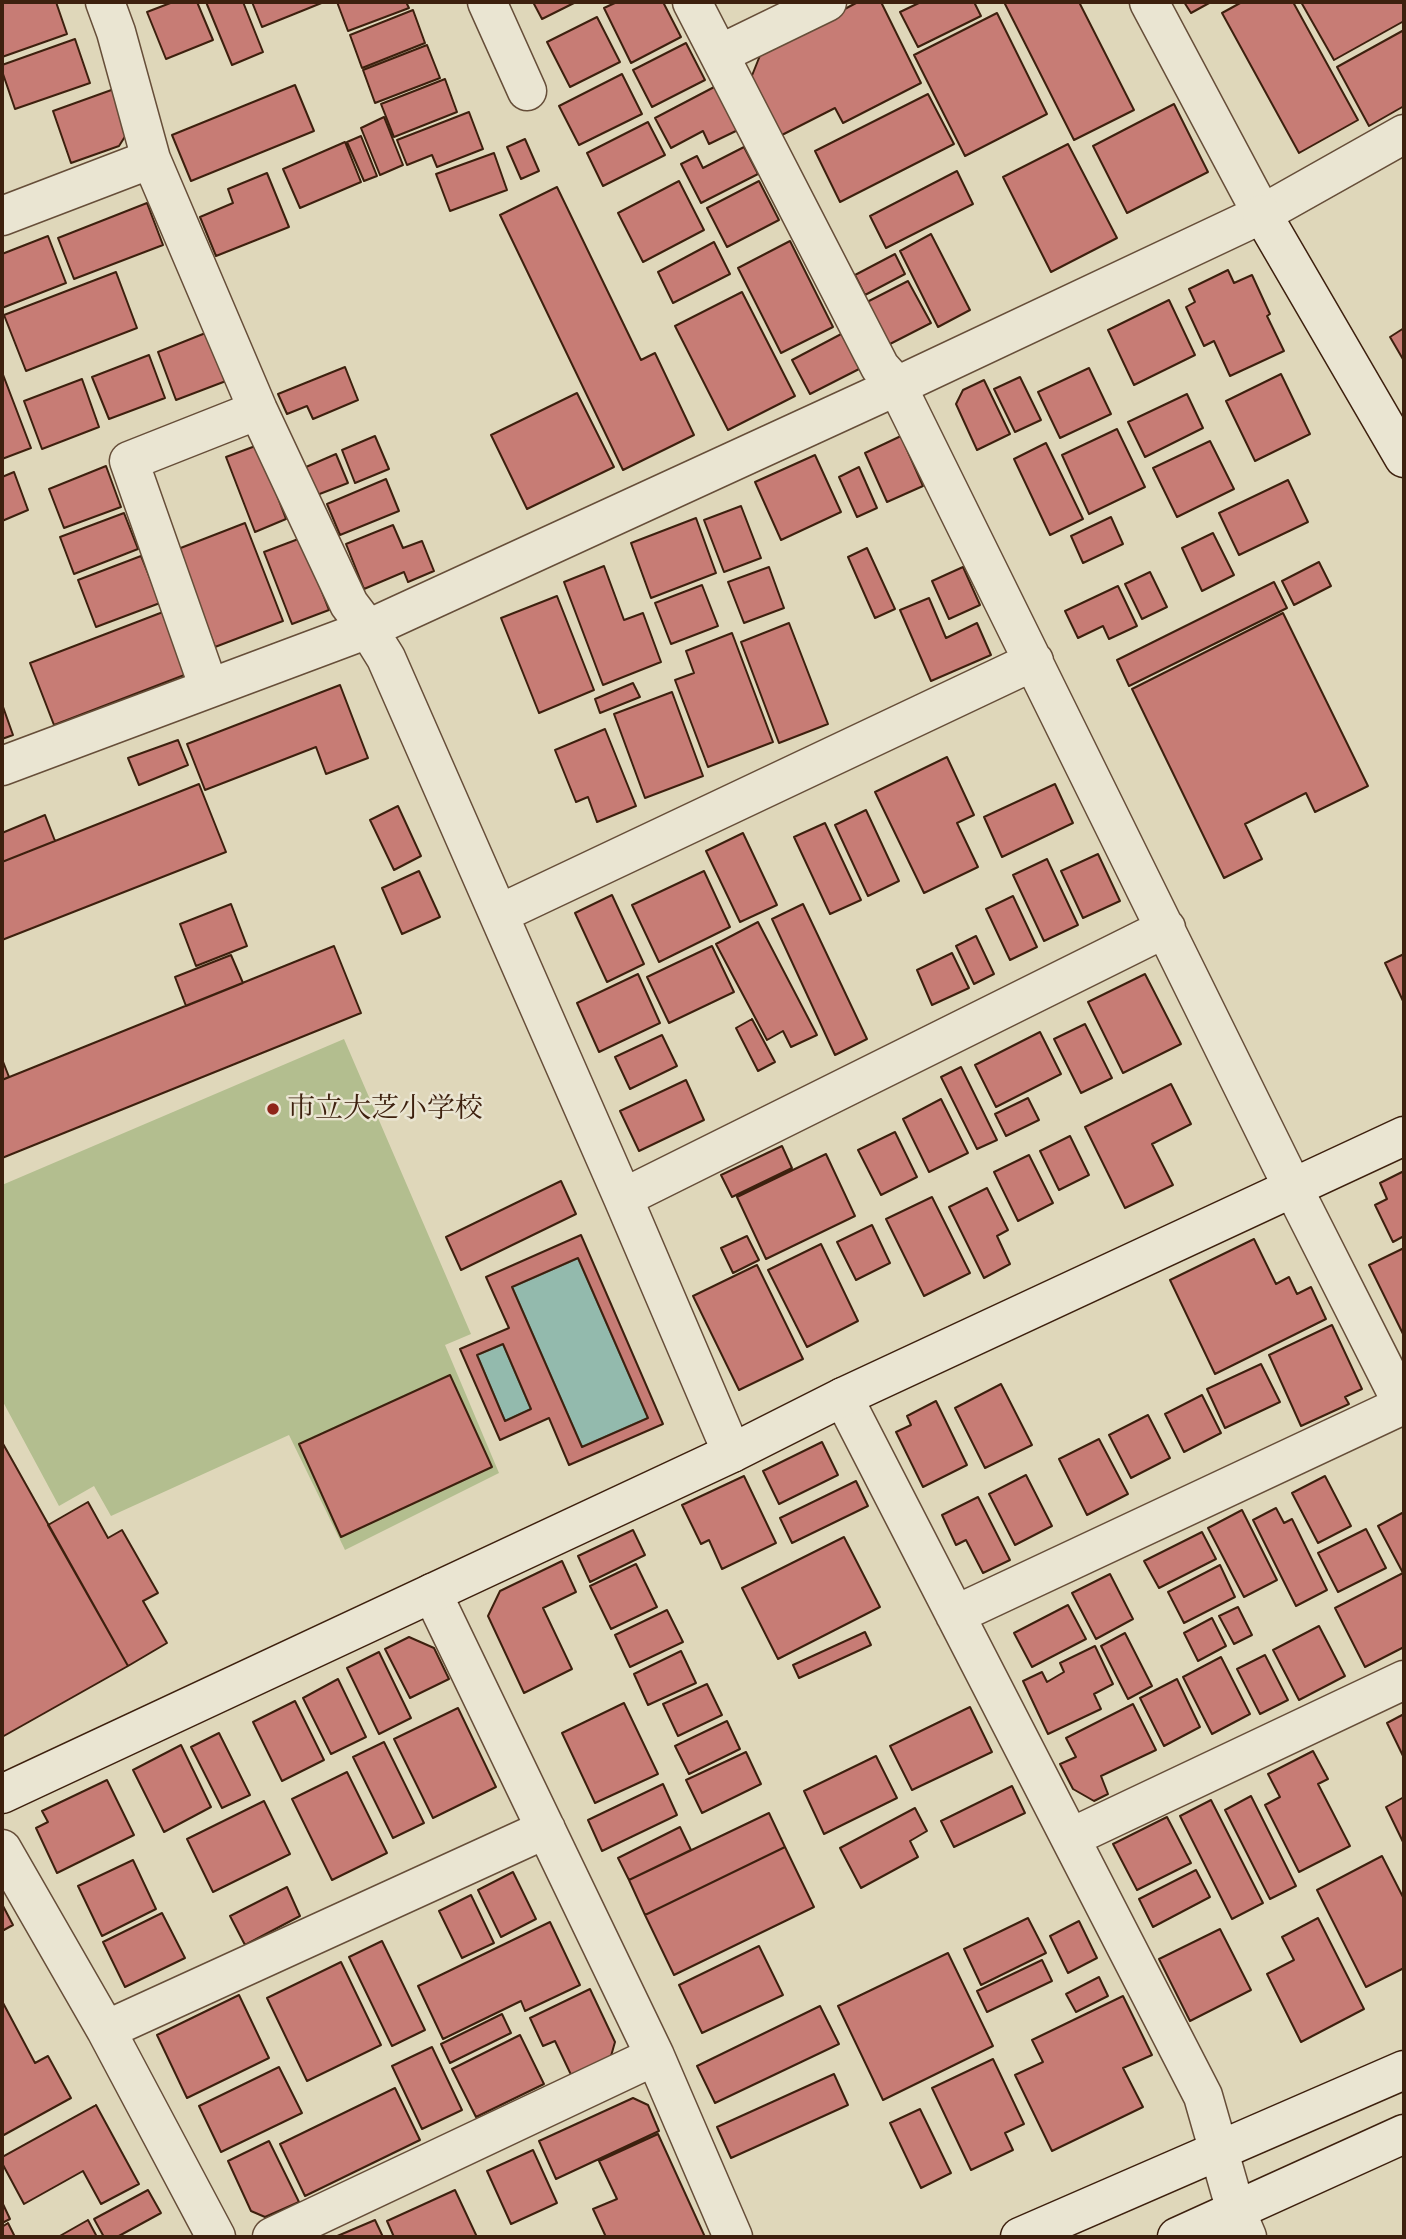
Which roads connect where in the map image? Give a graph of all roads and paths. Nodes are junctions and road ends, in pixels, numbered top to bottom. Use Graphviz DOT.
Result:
graph roads {
  1 [pos="105,2"];
  2 [pos="487,2"];
  3 [pos="692,2"];
  4 [pos="827,2"];
  5 [pos="1149,2"];
  6 [pos="720,54"];
  7 [pos="527,91"];
  8 [pos="1404,134"];
  9 [pos="151,159"];
  10 [pos="1262,214"];
  11 [pos="2,216"];
  12 [pos="897,386"];
  13 [pos="258,410"];
  14 [pos="1404,458"];
  15 [pos="368,629"];
  16 [pos="1034,661"];
  17 [pos="209,688"];
  18 [pos="2,766"];
  19 [pos="499,914"];
  20 [pos="1166,928"];
  21 [pos="1404,1136"];
  22 [pos="1293,1188"];
  23 [pos="623,1198"];
  24 [pos="844,1396"];
  25 [pos="1404,1406"];
  26 [pos="732,1453"];
  27 [pos="432,1593"];
  28 [pos="955,1615"];
  29 [pos="1404,1680"];
  30 [pos="2,1794"];
  31 [pos="546,1829"];
  32 [pos="1070,1838"];
  33 [pos="2,1849"];
  34 [pos="106,2030"];
  35 [pos="655,2056"];
  36 [pos="1404,2070"];
  37 [pos="1404,2134"];
  38 [pos="1218,2152"];
  39 [pos="1241,2224"];
  40 [pos="216,2237"];
  41 [pos="272,2237"];
  42 [pos="733,2237"];
  43 [pos="1020,2237"];
  44 [pos="1177,2237"];
  1 -- 9 [label="street"];
  2 -- 7 [label="street"];
  3 -- 6 [label="street"];
  4 -- 6 [label="street"];
  5 -- 10 [label="street"];
  6 -- 12 [label="street"];
  8 -- 10 [label="street"];
  9 -- 11 [label="street"];
  9 -- 13 [label="street"];
  10 -- 12 [label="street"];
  10 -- 14 [label="street"];
  12 -- 15 [label="street"];
  12 -- 16 [label="street"];
  13 -- 15 [label="street"];
  13 -- 17 [label="street"];
  15 -- 17 [label="street"];
  15 -- 19 [label="street"];
  16 -- 19 [label="street"];
  16 -- 20 [label="street"];
  17 -- 18 [label="street"];
  19 -- 23 [label="street"];
  20 -- 22 [label="street"];
  20 -- 23 [label="street"];
  21 -- 22 [label="street"];
  22 -- 24 [label="street"];
  22 -- 25 [label="street"];
  23 -- 26 [label="street"];
  24 -- 26 [label="street"];
  24 -- 28 [label="street"];
  25 -- 28 [label="street"];
  26 -- 27 [label="street"];
  27 -- 30 [label="street"];
  27 -- 31 [label="street"];
  28 -- 32 [label="street"];
  29 -- 32 [label="street"];
  31 -- 34 [label="street"];
  31 -- 35 [label="street"];
  32 -- 38 [label="street"];
  33 -- 34 [label="street"];
  34 -- 40 [label="street"];
  35 -- 41 [label="street"];
  35 -- 42 [label="street"];
  36 -- 38 [label="street"];
  37 -- 39 [label="street"];
  38 -- 39 [label="street"];
  38 -- 43 [label="street"];
  39 -- 44 [label="street"];
}
